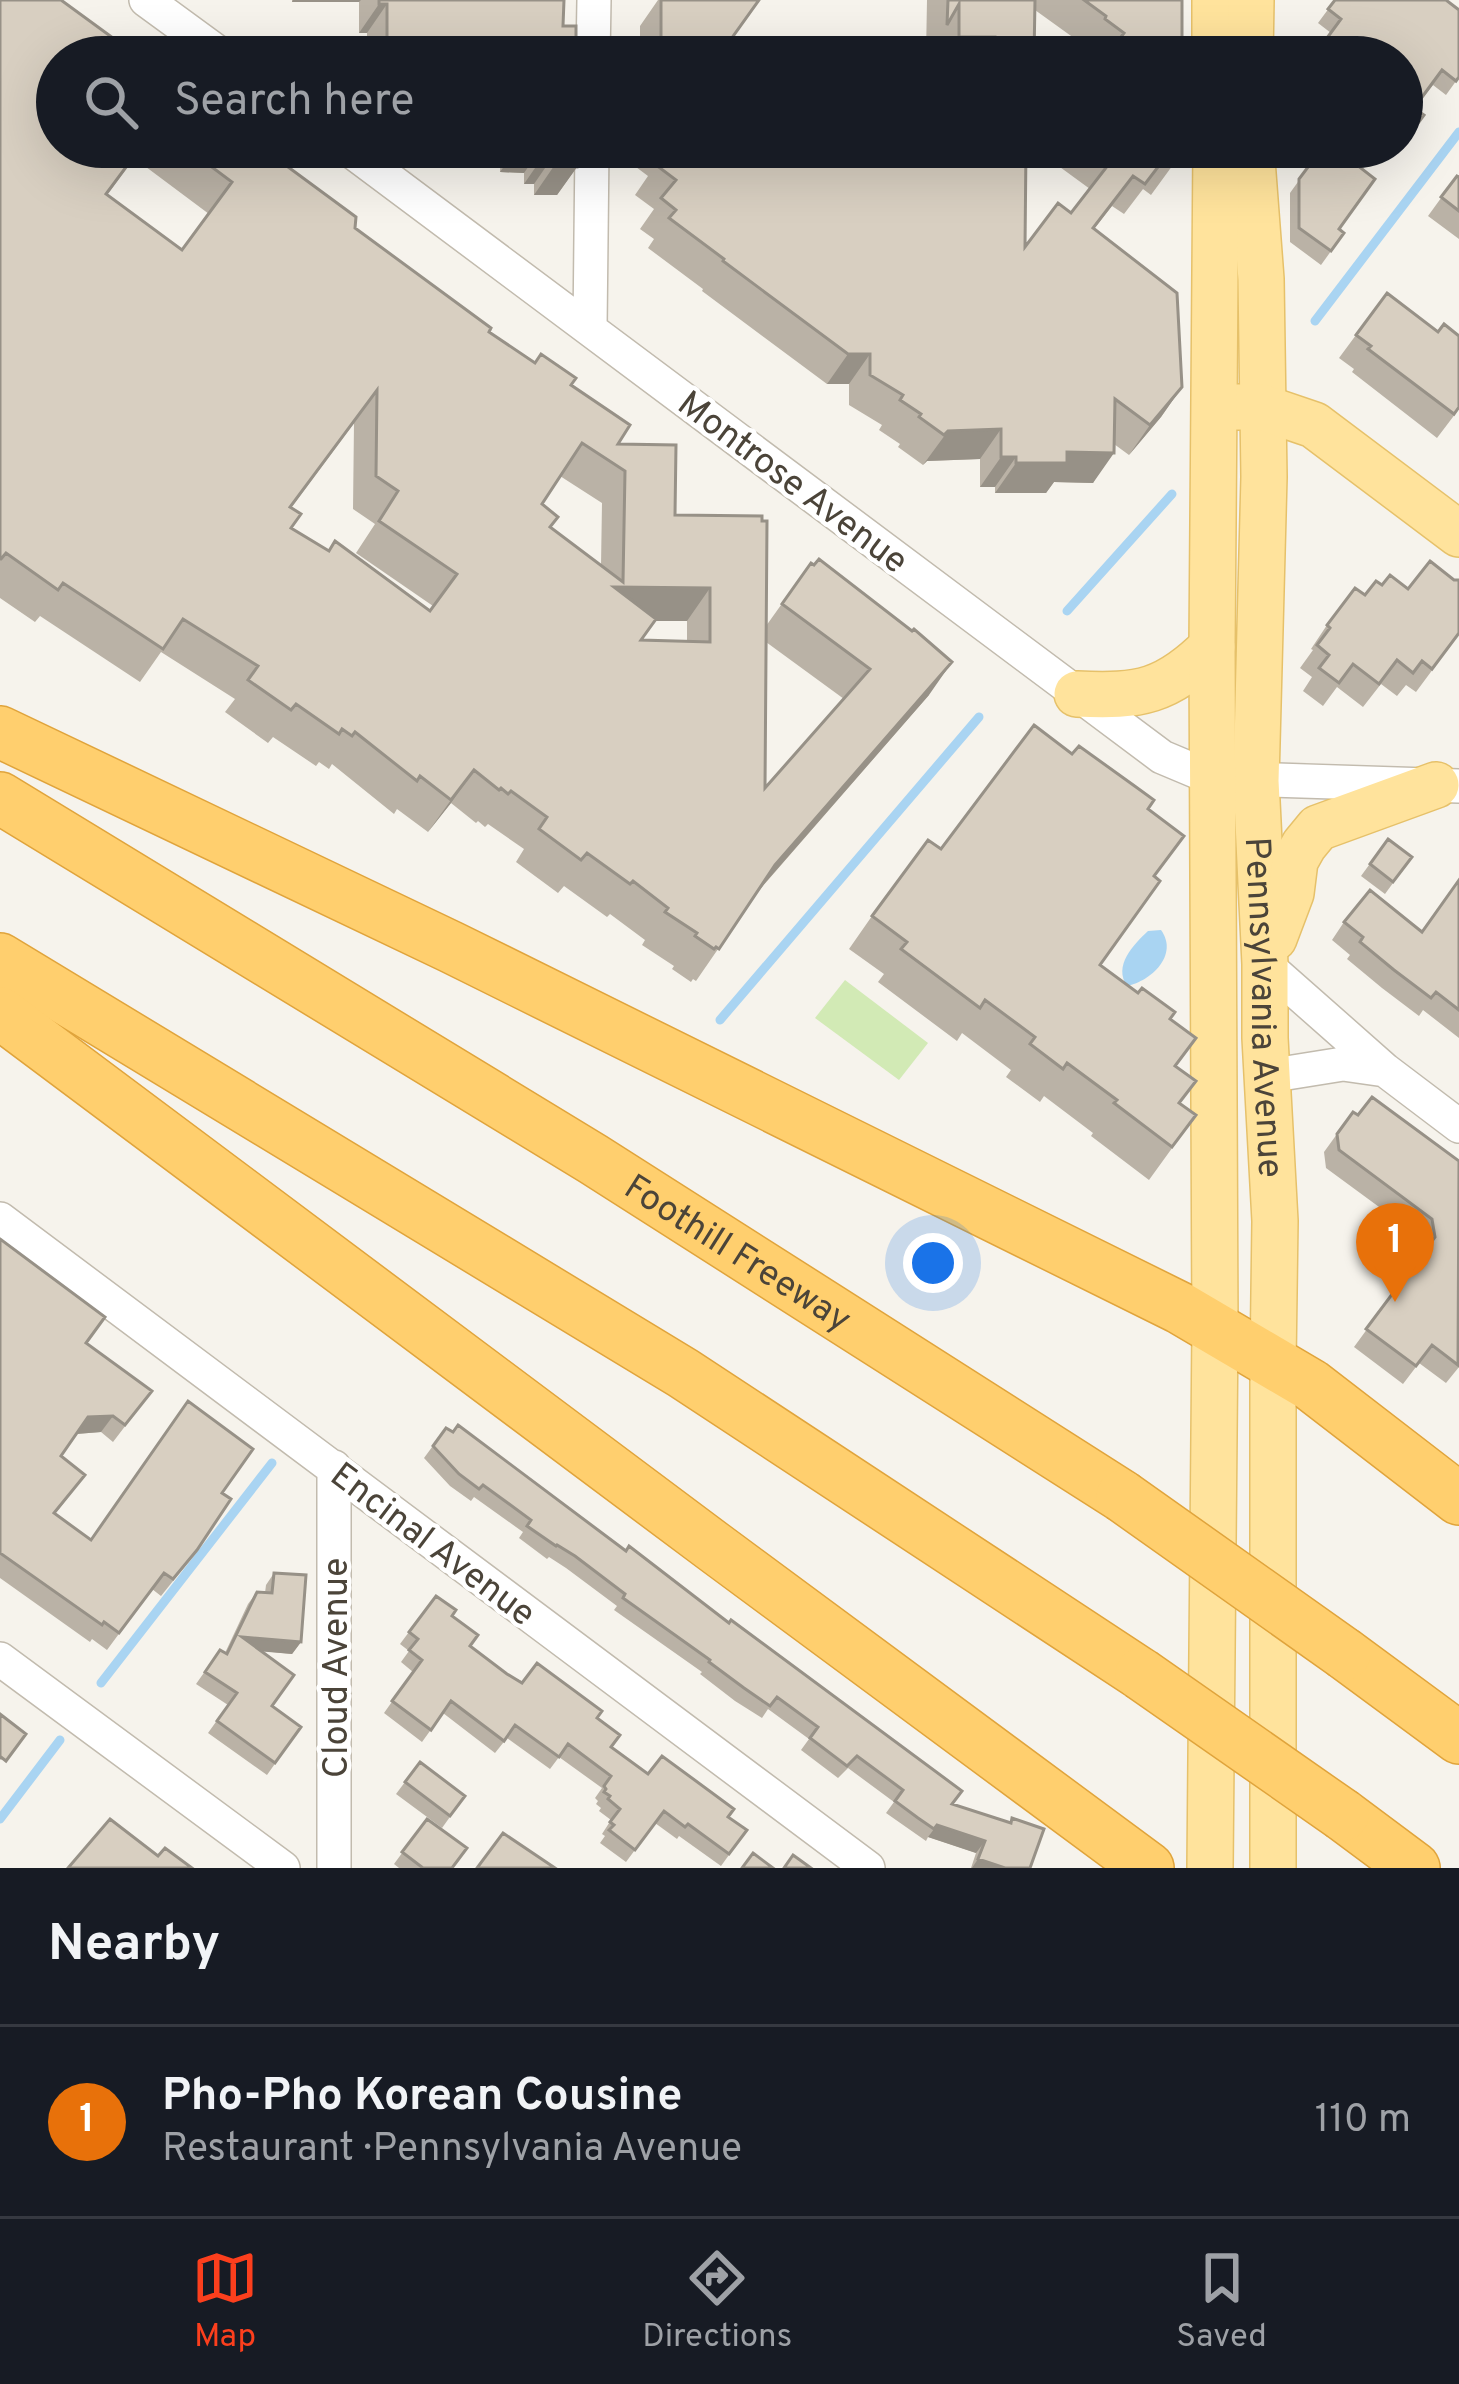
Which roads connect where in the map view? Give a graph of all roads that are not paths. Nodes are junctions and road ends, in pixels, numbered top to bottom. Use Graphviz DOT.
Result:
graph roads {
  1 [pos="146,0"];
  2 [pos="594,0"];
  3 [pos="1215,0"];
  4 [pos="1251,0"];
  5 [pos="195,36"];
  6 [pos="593,36"];
  7 [pos="1215,36"];
  8 [pos="1250,36"];
  9 [pos="374,168"];
  10 [pos="592,168"];
  11 [pos="1216,168"];
  12 [pos="1253,168"];
  13 [pos="590,328"];
  14 [pos="1214,407"];
  15 [pos="1261,407"];
  16 [pos="1459,534"];
  17 [pos="1212,647"];
  18 [pos="1077,694"];
  19 [pos="0,732"];
  20 [pos="1234,780"];
  21 [pos="1448,785"];
  22 [pos="0,798"];
  23 [pos="0,958"];
  24 [pos="1265,964"];
  25 [pos="0,1013"];
  26 [pos="1212,1066"];
  27 [pos="1384,1070"];
  28 [pos="1268,1076"];
  29 [pos="1459,1126"];
  30 [pos="0,1219"];
  31 [pos="1275,1221"];
  32 [pos="1215,1327"];
  33 [pos="1273,1364"];
  34 [pos="334,1467"];
  35 [pos="1459,1499"];
  36 [pos="0,1659"];
  37 [pos="1459,1738"];
  38 [pos="283,1868"];
  39 [pos="334,1868"];
  40 [pos="868,1868"];
  41 [pos="1148,1868"];
  42 [pos="1210,1868"];
  43 [pos="1273,1868"];
  44 [pos="1414,1868"];
  1 -- 5 [label="street"];
  2 -- 6 [label="street"];
  3 -- 7 [label="main road"];
  4 -- 8 [label="main road"];
  9 -- 13 [label="street, Montrose Avenue"];
  10 -- 13 [label="street"];
  11 -- 14 [label="main road, Pennsylvania Avenue"];
  12 -- 15 [label="main road, Pennsylvania Avenue"];
  13 -- 18 [label="street, Montrose Avenue"];
  14 -- 15 [label="main road"];
  14 -- 17 [label="main road, Pennsylvania Avenue"];
  15 -- 16 [label="main road"];
  15 -- 20 [label="main road, Pennsylvania Avenue"];
  17 -- 18 [label="main road"];
  17 -- 20 [label="main road, Pennsylvania Avenue"];
  18 -- 20 [label="street, Montrose Avenue"];
  19 -- 32 [label="highway"];
  20 -- 21 [label="street"];
  20 -- 24 [label="main road, Pennsylvania Avenue"];
  20 -- 26 [label="main road, Pennsylvania Avenue"];
  21 -- 24 [label="main road"];
  22 -- 37 [label="highway, Foothill Freeway, bridge"];
  23 -- 44 [label="highway, bridge"];
  24 -- 27 [label="street"];
  24 -- 28 [label="main road, Pennsylvania Avenue"];
  25 -- 41 [label="highway"];
  26 -- 31 [label="main road"];
  26 -- 32 [label="main road, Pennsylvania Avenue"];
  27 -- 28 [label="street"];
  27 -- 29 [label="street"];
  28 -- 31 [label="main road, Pennsylvania Avenue"];
  30 -- 34 [label="street, Encinal Avenue"];
  31 -- 33 [label="main road, Pennsylvania Avenue"];
  32 -- 33 [label="highway"];
  32 -- 42 [label="main road, Pennsylvania Avenue"];
  33 -- 35 [label="highway"];
  33 -- 43 [label="main road, Pennsylvania Avenue"];
  34 -- 39 [label="street, Cloud Avenue"];
  34 -- 40 [label="street, Encinal Avenue"];
  36 -- 38 [label="street"];
}
